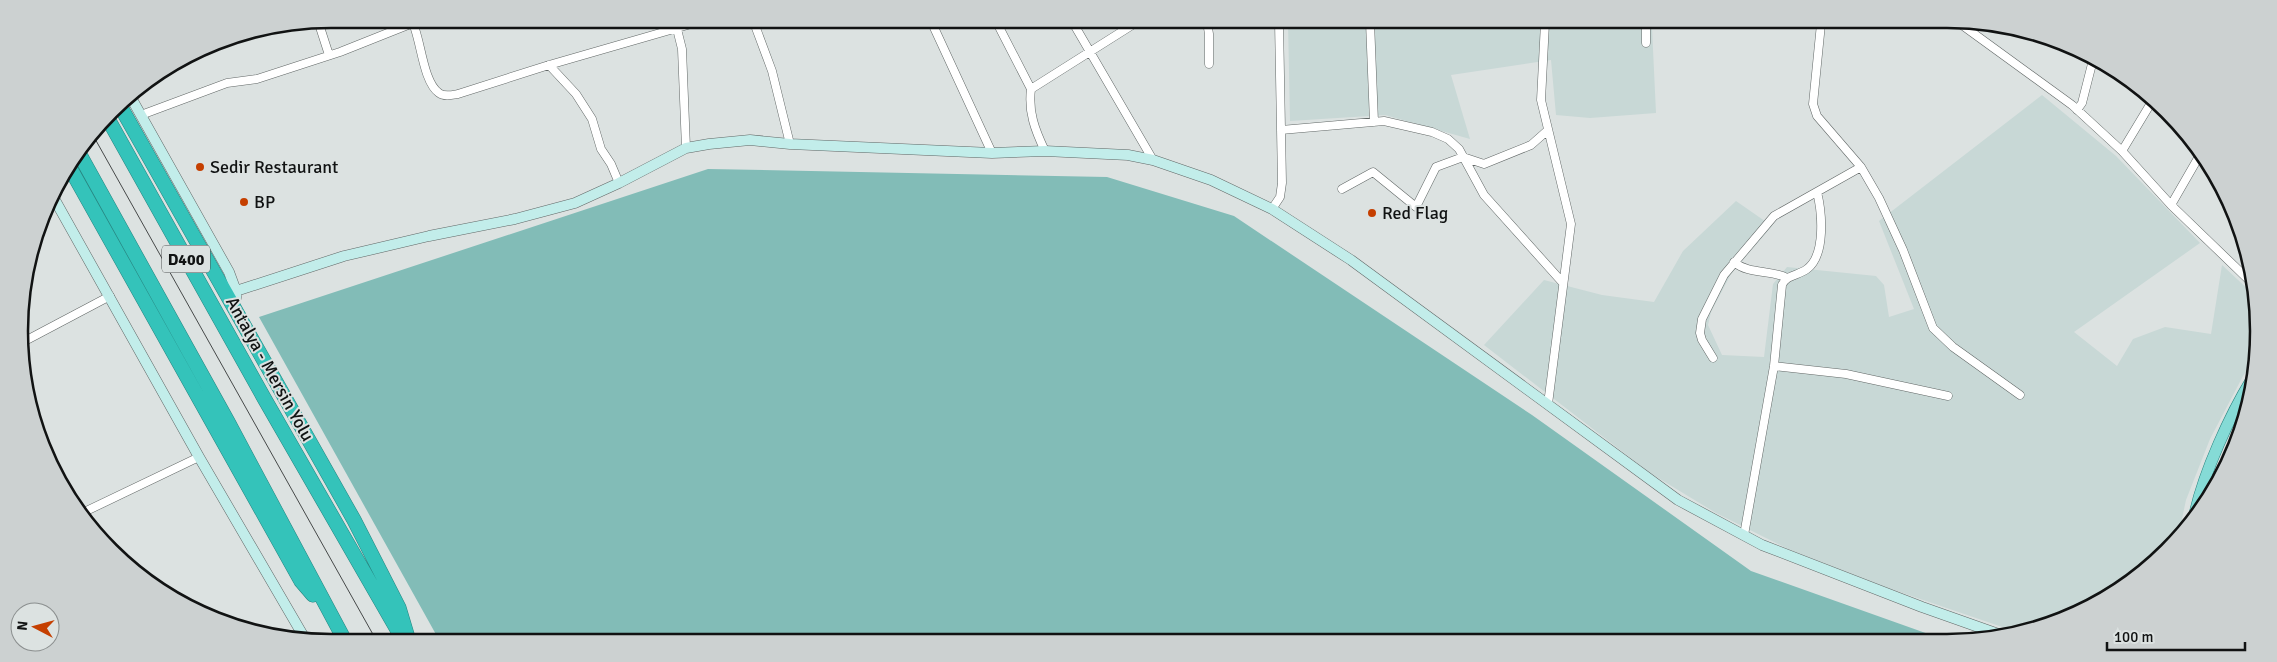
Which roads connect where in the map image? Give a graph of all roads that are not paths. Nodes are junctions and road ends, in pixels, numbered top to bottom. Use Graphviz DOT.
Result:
graph roads {
  1 [pos="395,27"];
  2 [pos="414,27"];
  3 [pos="683,27"];
  4 [pos="756,27"];
  5 [pos="934,27"];
  6 [pos="999,27"];
  7 [pos="1075,27"];
  8 [pos="1129,27"];
  9 [pos="1208,27"];
  10 [pos="1279,27"];
  11 [pos="1370,27"];
  12 [pos="1545,27"];
  13 [pos="1646,27"];
  14 [pos="1821,27"];
  15 [pos="320,28"];
  16 [pos="1968,28"];
  17 [pos="677,29"];
  18 [pos="1646,43"];
  19 [pos="1090,52"];
  20 [pos="329,55"];
  21 [pos="1209,64"];
  22 [pos="2091,64"];
  23 [pos="549,65"];
  24 [pos="1031,89"];
  25 [pos="133,101"];
  26 [pos="2149,106"];
  27 [pos="123,110"];
  28 [pos="2077,110"];
  29 [pos="141,114"];
  30 [pos="1374,122"];
  31 [pos="110,123"];
  32 [pos="1281,130"];
  33 [pos="1548,130"];
  34 [pos="790,144"];
  35 [pos="686,148"];
  36 [pos="1045,151"];
  37 [pos="2122,151"];
  38 [pos="992,153"];
  39 [pos="1464,157"];
  40 [pos="82,158"];
  41 [pos="1153,160"];
  42 [pos="2197,160"];
  43 [pos="1861,167"];
  44 [pos="72,172"];
  45 [pos="618,183"];
  46 [pos="1342,189"];
  47 [pos="1817,192"];
  48 [pos="57,203"];
  49 [pos="2171,205"];
  50 [pos="1272,209"];
  51 [pos="1734,262"];
  52 [pos="2245,276"];
  53 [pos="1787,278"];
  54 [pos="1563,283"];
  55 [pos="236,291"];
  56 [pos="110,296"];
  57 [pos="236,313"];
  58 [pos="28,339"];
  59 [pos="1713,358"];
  60 [pos="1774,366"];
  61 [pos="2020,395"];
  62 [pos="1948,396"];
  63 [pos="2242,397"];
  64 [pos="1548,404"];
  65 [pos="199,457"];
  66 [pos="2201,495"];
  67 [pos="86,511"];
  68 [pos="1744,535"];
  69 [pos="328,611"];
  70 [pos="1991,631"];
  71 [pos="302,633"];
  72 [pos="341,634"];
  73 [pos="400,634"];
  74 [pos="407,634"];
  1 -- 20 [label="street"];
  2 -- 23 [label="street"];
  3 -- 17 [label="street"];
  4 -- 34 [label="street"];
  5 -- 38 [label="street"];
  6 -- 24 [label="street"];
  7 -- 19 [label="street"];
  8 -- 19 [label="street"];
  9 -- 21 [label="street"];
  10 -- 32 [label="street"];
  11 -- 30 [label="street"];
  12 -- 33 [label="street"];
  13 -- 18 [label="street"];
  14 -- 43 [label="street"];
  15 -- 20 [label="street"];
  16 -- 28 [label="street"];
  17 -- 23 [label="street"];
  17 -- 35 [label="street"];
  19 -- 24 [label="street"];
  19 -- 41 [label="street"];
  20 -- 29 [label="street"];
  22 -- 28 [label="street"];
  23 -- 45 [label="street"];
  24 -- 36 [label="street"];
  25 -- 29 [label="street"];
  26 -- 37 [label="street"];
  27 -- 57 [label="highway"];
  28 -- 37 [label="street"];
  29 -- 55 [label="street"];
  30 -- 32 [label="street"];
  30 -- 39 [label="street"];
  31 -- 73 [label="highway, Antalya - Mersin Yolu / D400"];
  32 -- 50 [label="street"];
  33 -- 39 [label="street"];
  33 -- 54 [label="street"];
  34 -- 35 [label="street"];
  34 -- 38 [label="street"];
  35 -- 45 [label="street"];
  36 -- 38 [label="street"];
  36 -- 41 [label="street"];
  37 -- 49 [label="street"];
  39 -- 46 [label="street"];
  39 -- 54 [label="street"];
  40 -- 69 [label="highway, D400"];
  41 -- 50 [label="street"];
  42 -- 49 [label="street"];
  43 -- 47 [label="street"];
  43 -- 61 [label="street"];
  44 -- 69 [label="highway"];
  45 -- 55 [label="street"];
  47 -- 51 [label="street"];
  47 -- 53 [label="street"];
  48 -- 56 [label="street"];
  49 -- 52 [label="street"];
  50 -- 64 [label="street"];
  51 -- 53 [label="street"];
  51 -- 59 [label="street"];
  53 -- 60 [label="street"];
  54 -- 64 [label="street"];
  55 -- 57 [label="street"];
  56 -- 58 [label="street"];
  56 -- 65 [label="street"];
  57 -- 74 [label="highway"];
  60 -- 62 [label="street"];
  60 -- 68 [label="street"];
  63 -- 66 [label="main road"];
  64 -- 68 [label="street"];
  65 -- 67 [label="street"];
  65 -- 71 [label="street"];
  68 -- 70 [label="street"];
  69 -- 72 [label="highway, D400"];
}
